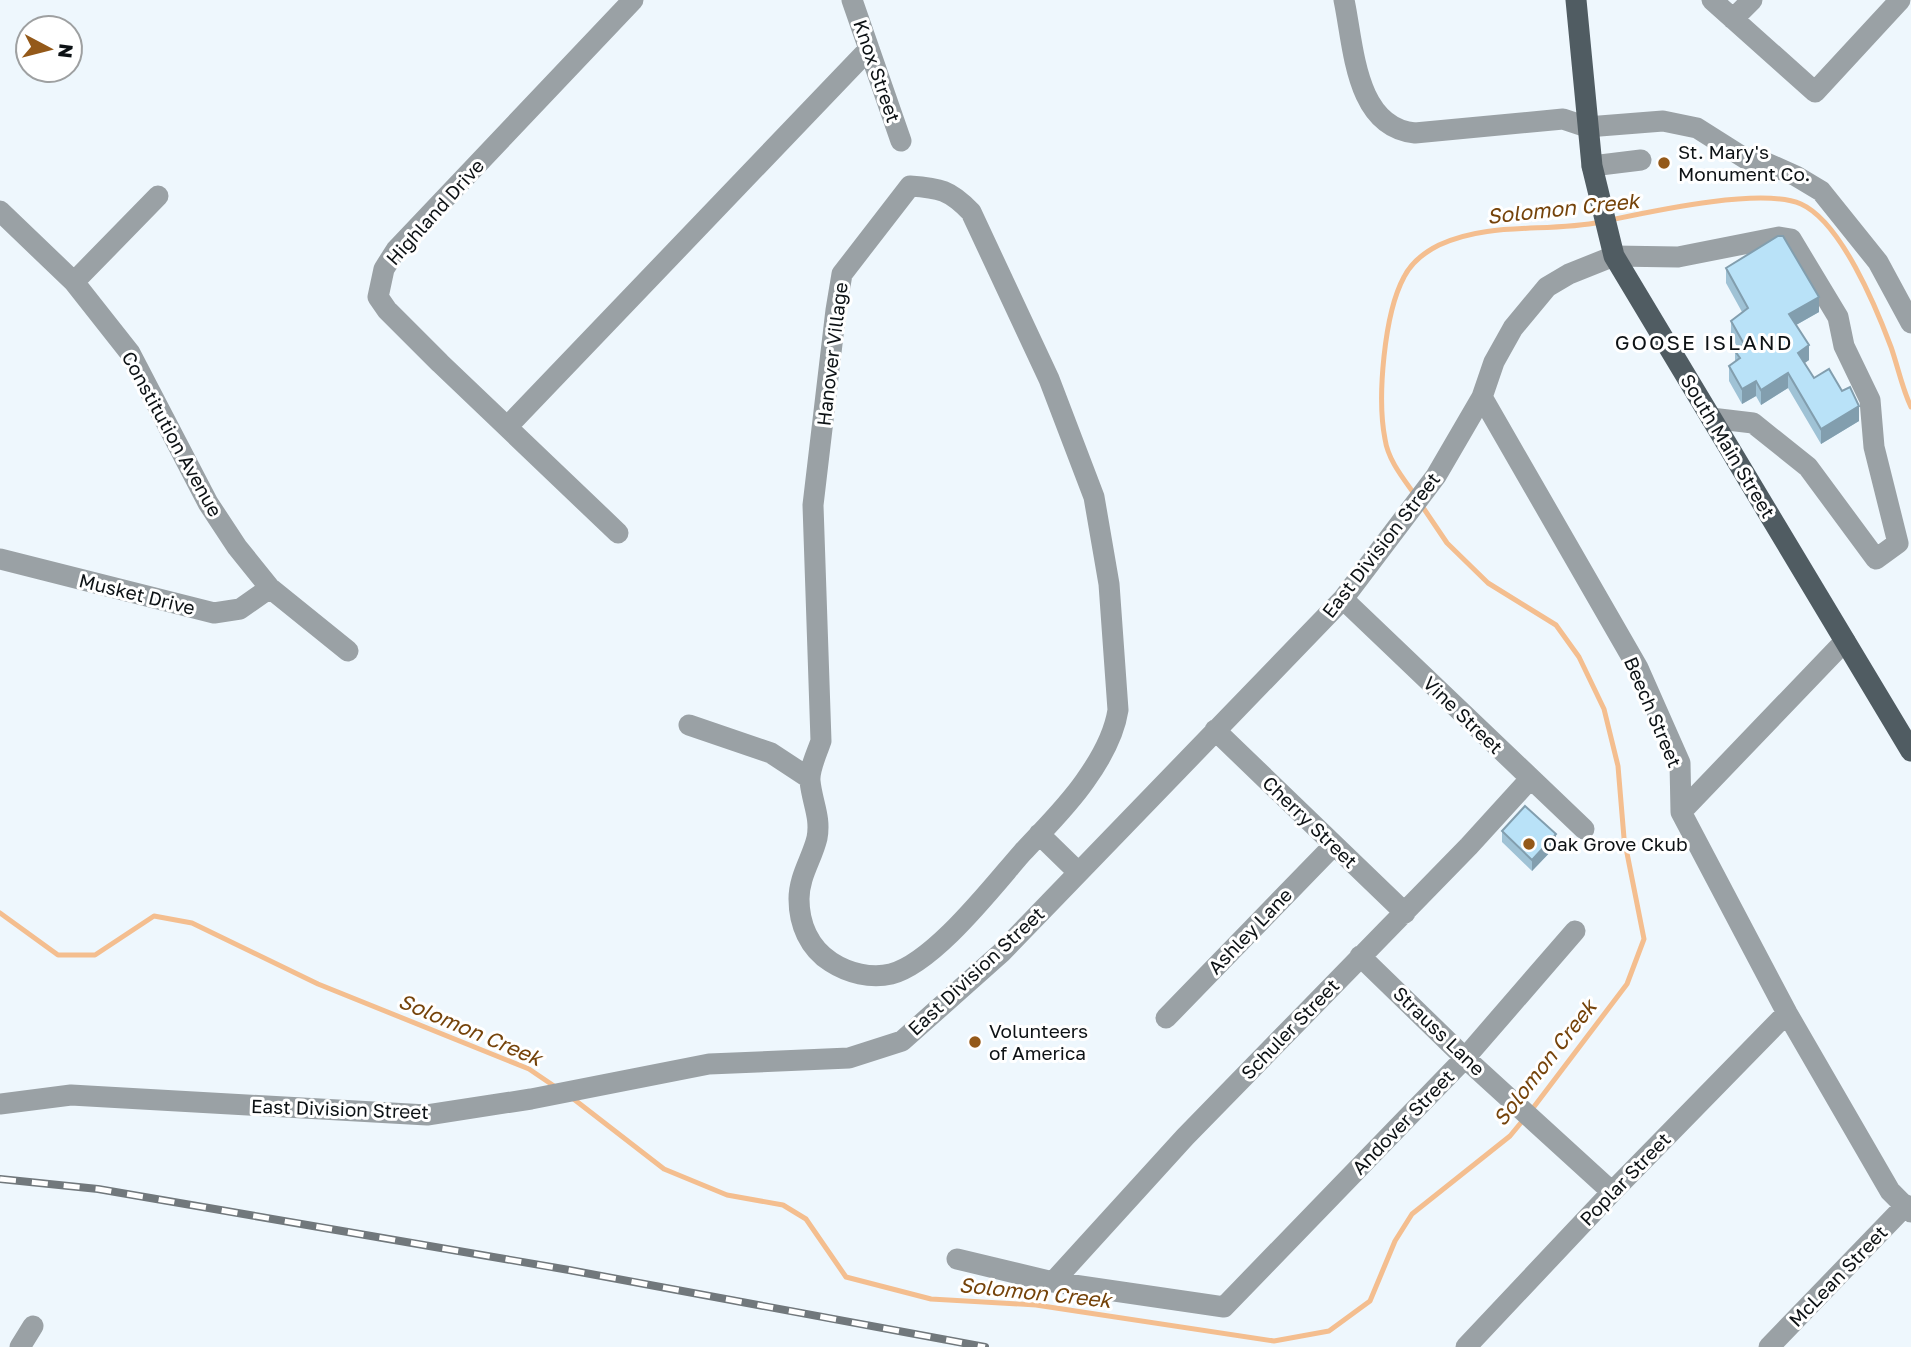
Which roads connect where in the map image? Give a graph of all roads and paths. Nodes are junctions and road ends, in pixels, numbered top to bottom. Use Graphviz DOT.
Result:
graph roads {
  1 [pos="633,0"];
  2 [pos="852,0"];
  3 [pos="1343,0"];
  4 [pos="1576,0"];
  5 [pos="1712,0"];
  6 [pos="1752,0"];
  7 [pos="1900,0"];
  8 [pos="1733,19"];
  9 [pos="869,49"];
  10 [pos="1587,127"];
  11 [pos="901,141"];
  12 [pos="1641,160"];
  13 [pos="1592,166"];
  14 [pos="158,196"];
  15 [pos="0,211"];
  16 [pos="1614,256"];
  17 [pos="74,282"];
  18 [pos="1911,323"];
  19 [pos="1482,397"];
  20 [pos="1711,418"];
  21 [pos="508,426"];
  22 [pos="618,533"];
  23 [pos="0,559"];
  24 [pos="270,588"];
  25 [pos="1343,599"];
  26 [pos="1845,641"];
  27 [pos="348,651"];
  28 [pos="689,725"];
  29 [pos="1215,730"];
  30 [pos="1911,751"];
  31 [pos="809,778"];
  32 [pos="1530,779"];
  33 [pos="1681,812"];
  34 [pos="1584,829"];
  35 [pos="1039,834"];
  36 [pos="1334,845"];
  37 [pos="1078,872"];
  38 [pos="1405,913"];
  39 [pos="1575,931"];
  40 [pos="1360,956"];
  41 [pos="1787,1013"];
  42 [pos="1166,1018"];
  43 [pos="1465,1058"];
  44 [pos="0,1104"];
  45 [pos="1612,1192"];
  46 [pos="1909,1209"];
  47 [pos="957,1259"];
  48 [pos="1053,1282"];
  49 [pos="33,1326"];
  50 [pos="20,1347"];
  51 [pos="1466,1347"];
  52 [pos="1769,1347"];
  1 -- 21 [label="street, Highland Drive"];
  2 -- 9 [label="street, Knox Street"];
  3 -- 10 [label="street"];
  4 -- 10 [label="main road, South Main Street"];
  5 -- 8 [label="street"];
  6 -- 8 [label="street"];
  7 -- 8 [label="street"];
  9 -- 11 [label="street, Knox Street"];
  9 -- 21 [label="street"];
  10 -- 13 [label="main road, South Main Street"];
  10 -- 18 [label="street"];
  12 -- 13 [label="street"];
  13 -- 16 [label="main road, South Main Street"];
  14 -- 17 [label="street"];
  15 -- 17 [label="street, Constitution Avenue"];
  16 -- 19 [label="street, East Division Street"];
  16 -- 20 [label="main road, South Main Street"];
  16 -- 20 [label="street"];
  17 -- 24 [label="street, Constitution Avenue"];
  19 -- 25 [label="street, East Division Street"];
  19 -- 33 [label="street, Beech Street"];
  20 -- 26 [label="main road, South Main Street"];
  21 -- 22 [label="street, Highland Drive"];
  23 -- 24 [label="street, Musket Drive"];
  24 -- 27 [label="street, Constitution Avenue"];
  25 -- 29 [label="street, East Division Street"];
  25 -- 32 [label="street, Vine Street"];
  26 -- 30 [label="main road, South Main Street"];
  26 -- 33 [label="street"];
  28 -- 31 [label="street"];
  29 -- 36 [label="street, Cherry Street"];
  29 -- 37 [label="street, East Division Street"];
  31 -- 35 [label="street, Hanover Village"];
  31 -- 35 [label="street, Hanover Village"];
  32 -- 34 [label="street, Vine Street"];
  32 -- 38 [label="street, Schuler Street"];
  33 -- 41 [label="street, Beech Street"];
  35 -- 37 [label="street"];
  36 -- 38 [label="street, Cherry Street"];
  36 -- 42 [label="street, Ashley Lane"];
  37 -- 44 [label="street, East Division Street"];
  38 -- 40 [label="street, Schuler Street"];
  39 -- 43 [label="street, Andover Street"];
  40 -- 43 [label="street, Strauss Lane"];
  40 -- 48 [label="street, Schuler Street"];
  41 -- 45 [label="street, Poplar Street"];
  41 -- 46 [label="street, Beech Street"];
  43 -- 45 [label="street, Strauss Lane"];
  43 -- 48 [label="street, Andover Street"];
  45 -- 51 [label="street, Poplar Street"];
  46 -- 52 [label="street, McLean Street"];
  47 -- 48 [label="street"];
  49 -- 50 [label="street"];
}
